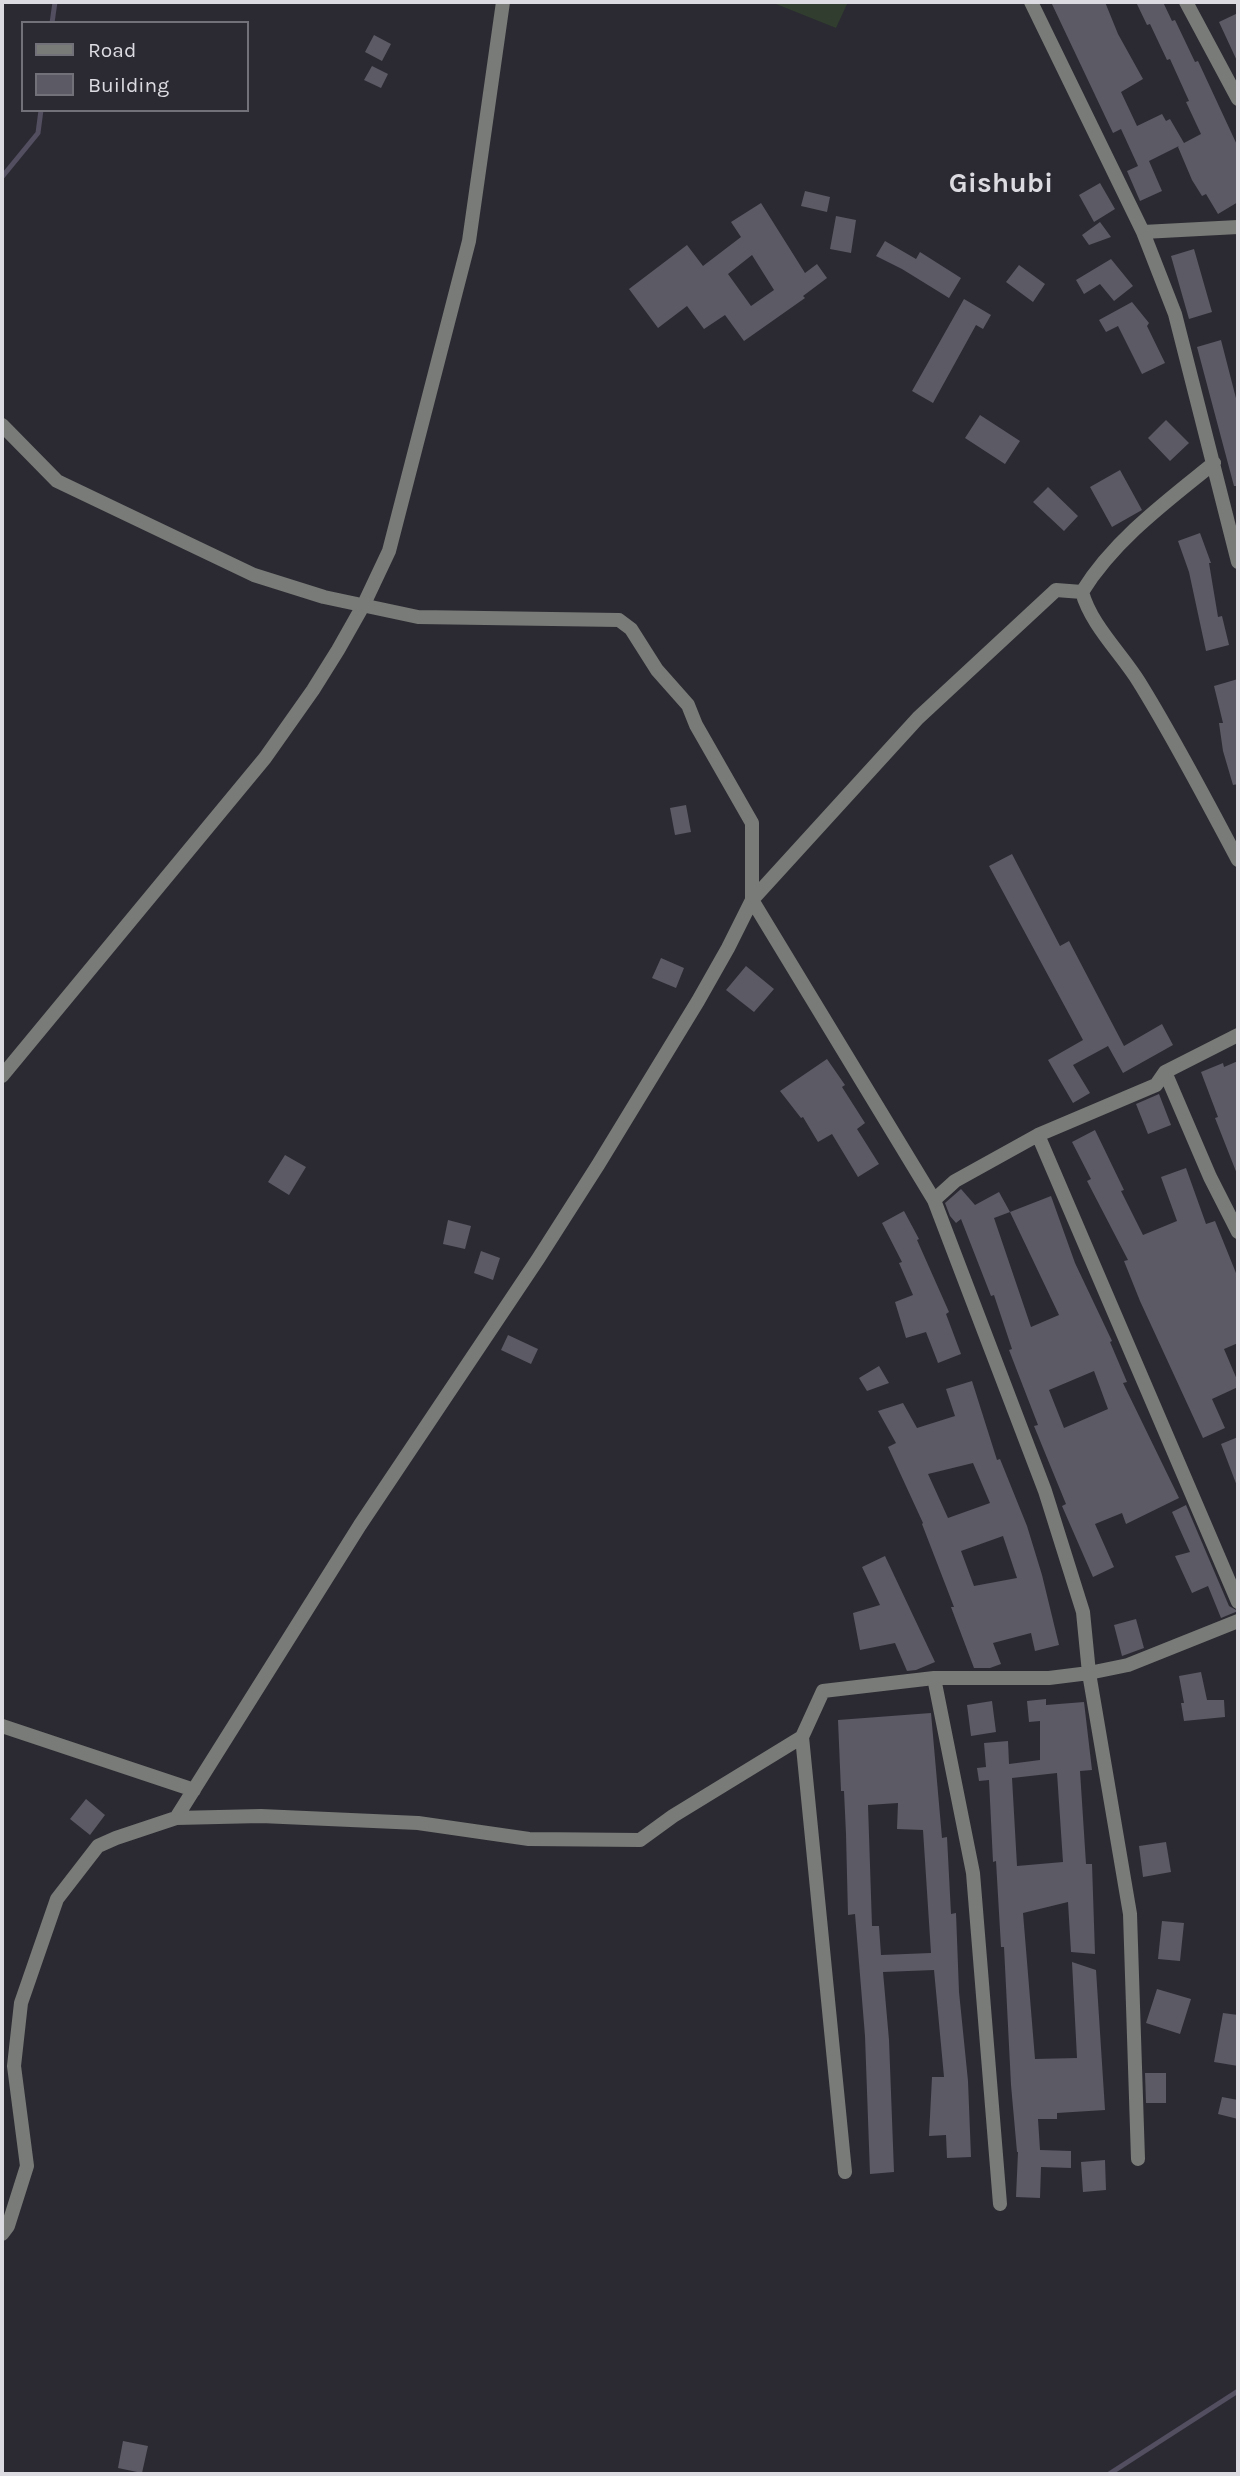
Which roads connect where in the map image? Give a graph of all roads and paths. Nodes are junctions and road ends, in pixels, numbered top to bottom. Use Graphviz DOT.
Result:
graph roads {
  1 [pos="503,2"];
  2 [pos="1031,2"];
  3 [pos="1186,2"];
  4 [pos="1238,99"];
  5 [pos="1238,227"];
  6 [pos="1143,232"];
  7 [pos="2,425"];
  8 [pos="1214,463"];
  9 [pos="1238,562"];
  10 [pos="1082,592"];
  11 [pos="364,604"];
  12 [pos="1238,860"];
  13 [pos="752,900"];
  14 [pos="1238,1035"];
  15 [pos="1165,1072"];
  16 [pos="2,1076"];
  17 [pos="1038,1135"];
  18 [pos="934,1200"];
  19 [pos="1238,1232"];
  20 [pos="1238,1602"];
  21 [pos="1238,1620"];
  22 [pos="1089,1673"];
  23 [pos="934,1678"];
  24 [pos="2,1726"];
  25 [pos="802,1737"];
  26 [pos="194,1790"];
  27 [pos="176,1818"];
  28 [pos="1138,2159"];
  29 [pos="845,2172"];
  30 [pos="1000,2204"];
  31 [pos="2,2234"];
  1 -- 11 [label="street"];
  2 -- 6 [label="street"];
  3 -- 4 [label="street"];
  5 -- 6 [label="street"];
  6 -- 8 [label="street"];
  7 -- 11 [label="street"];
  8 -- 9 [label="street"];
  8 -- 10 [label="street"];
  10 -- 12 [label="street"];
  10 -- 13 [label="street"];
  11 -- 13 [label="street"];
  11 -- 16 [label="street"];
  13 -- 18 [label="street"];
  13 -- 26 [label="street"];
  14 -- 15 [label="street"];
  15 -- 17 [label="street"];
  15 -- 19 [label="street"];
  17 -- 18 [label="street"];
  17 -- 20 [label="street"];
  18 -- 22 [label="street"];
  21 -- 22 [label="street"];
  22 -- 23 [label="street"];
  22 -- 28 [label="street"];
  23 -- 25 [label="street"];
  23 -- 30 [label="street"];
  24 -- 26 [label="street"];
  25 -- 27 [label="street"];
  25 -- 29 [label="street"];
  26 -- 27 [label="street"];
  27 -- 31 [label="street"];
}
